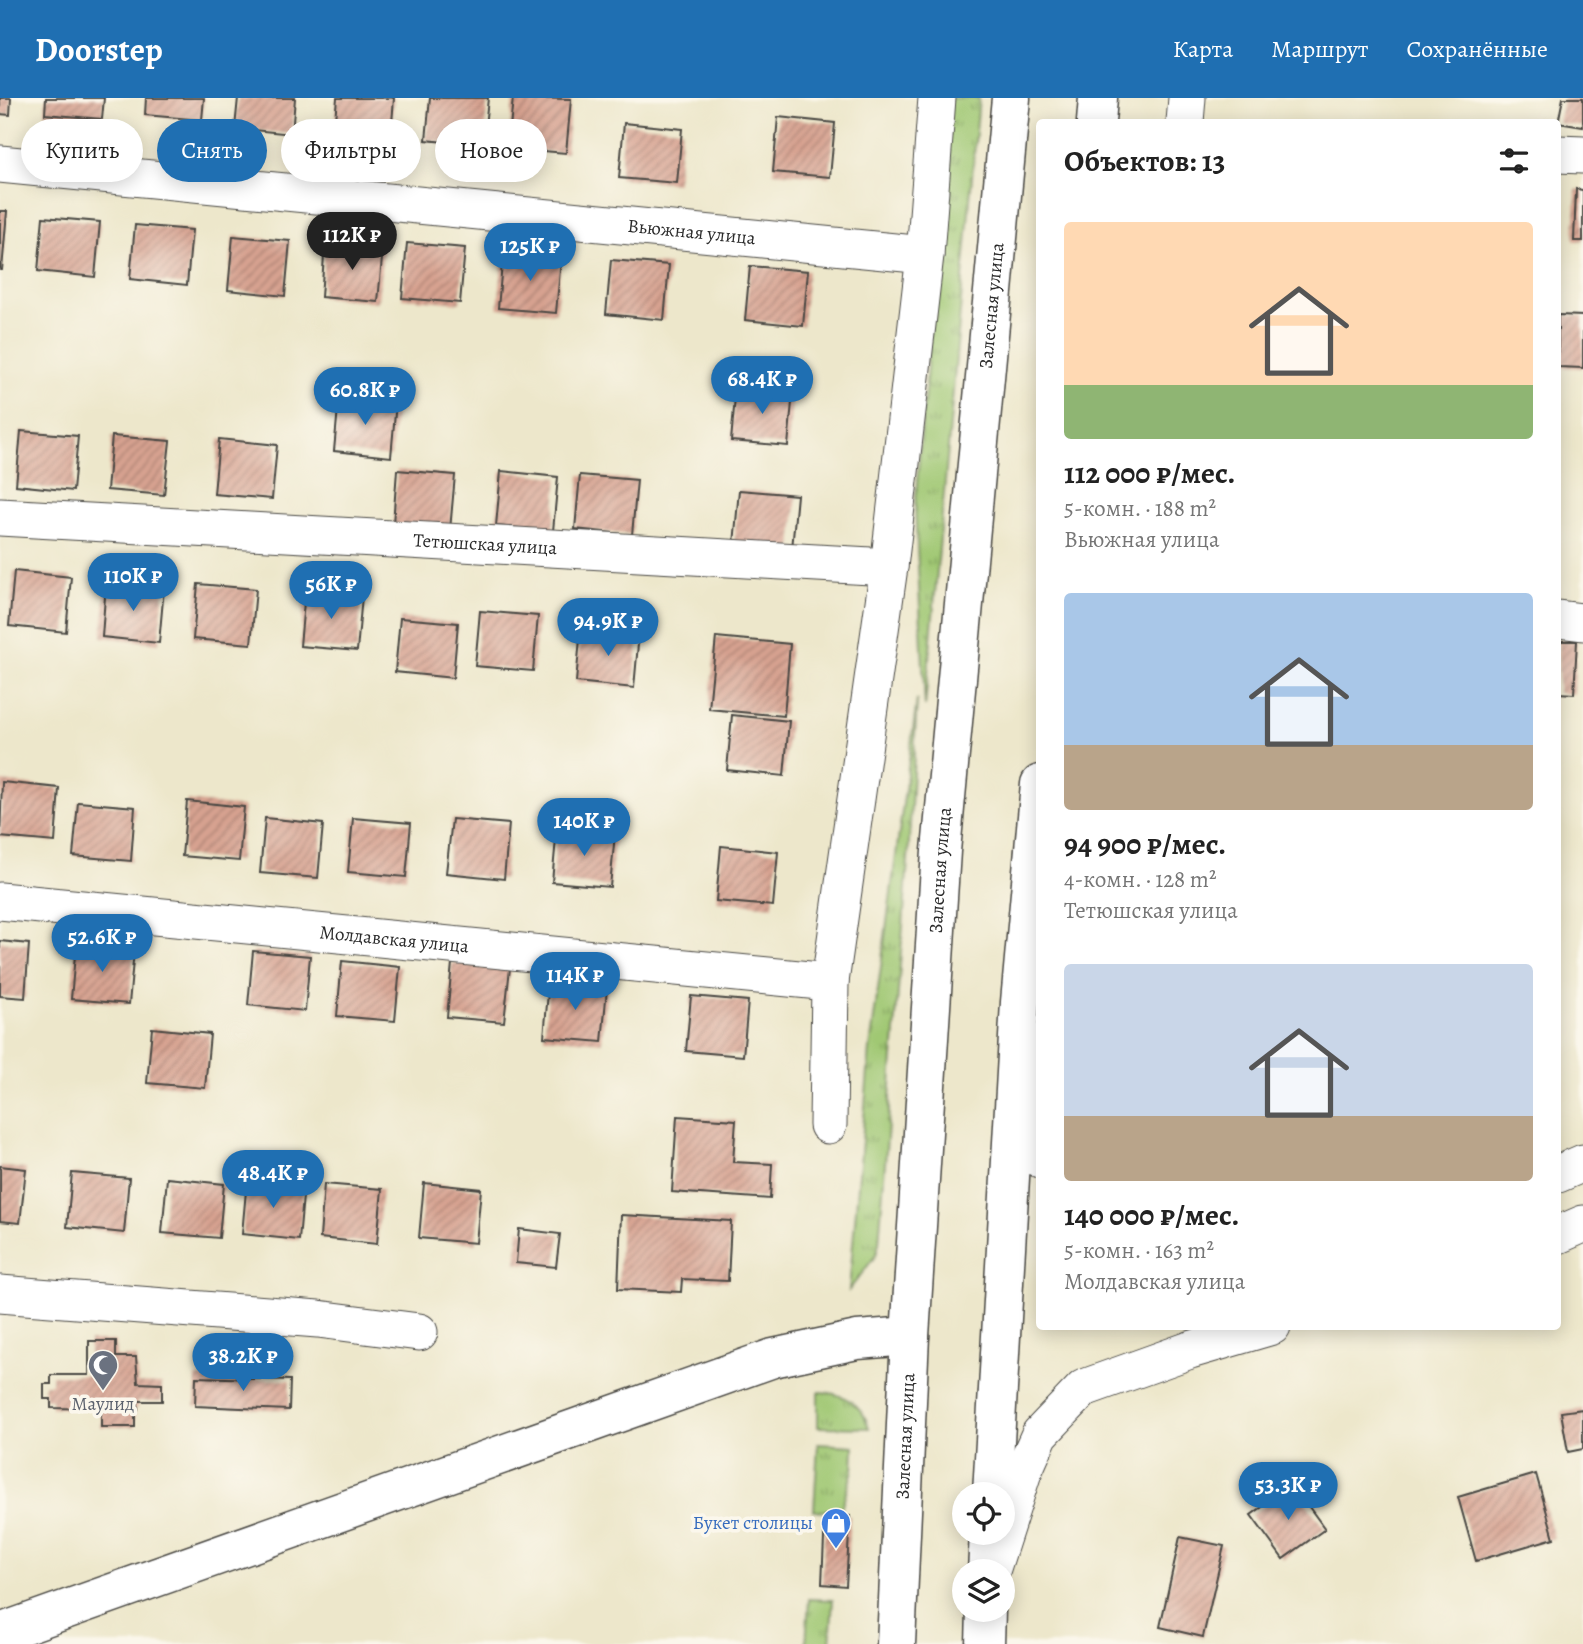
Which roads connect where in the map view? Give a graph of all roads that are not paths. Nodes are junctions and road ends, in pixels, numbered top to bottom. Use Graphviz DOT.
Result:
graph roads {
  1 [pos="937,98"];
  2 [pos="1011,98"];
  3 [pos="1098,98"];
  4 [pos="1187,98"];
  5 [pos="1096,119"];
  6 [pos="1185,119"];
  7 [pos="1561,154"];
  8 [pos="1583,155"];
  9 [pos="0,164"];
  10 [pos="925,255"];
  11 [pos="0,517"];
  12 [pos="889,566"];
  13 [pos="1561,619"];
  14 [pos="1583,622"];
  15 [pos="1036,828"];
  16 [pos="0,901"];
  17 [pos="830,982"];
  18 [pos="1020,1002"];
  19 [pos="828,1125"];
  20 [pos="1036,1128"];
  21 [pos="1583,1163"];
  22 [pos="1561,1173"];
  23 [pos="1583,1224"];
  24 [pos="1561,1234"];
  25 [pos="1583,1248"];
  26 [pos="1561,1250"];
  27 [pos="0,1294"];
  28 [pos="1258,1330"];
  29 [pos="419,1332"];
  30 [pos="909,1336"];
  31 [pos="993,1482"];
  32 [pos="993,1559"];
  33 [pos="986,1622"];
  34 [pos="0,1633"];
  35 [pos="0,1639"];
  36 [pos="5,1644"];
  37 [pos="896,1644"];
  38 [pos="985,1644"];
  1 -- 10 [label="street"];
  2 -- 30 [label="main road, Залесная улица"];
  3 -- 5 [label="main road"];
  4 -- 6 [label="street"];
  7 -- 8 [label="street"];
  9 -- 10 [label="street, Вьюжная улица"];
  10 -- 12 [label="street"];
  11 -- 12 [label="street, Тетюшская улица"];
  12 -- 17 [label="street"];
  13 -- 14 [label="street"];
  15 -- 18 [label="main road"];
  16 -- 17 [label="street, Молдавская улица"];
  17 -- 19 [label="street"];
  18 -- 20 [label="street"];
  18 -- 31 [label="main road"];
  21 -- 22 [label="street"];
  23 -- 24 [label="street"];
  25 -- 26 [label="street"];
  27 -- 29 [label="street"];
  28 -- 32 [label="street"];
  30 -- 34 [label="main road"];
  30 -- 37 [label="main road, Залесная улица"];
  33 -- 38 [label="main road"];
  35 -- 36 [label="street"];
}
